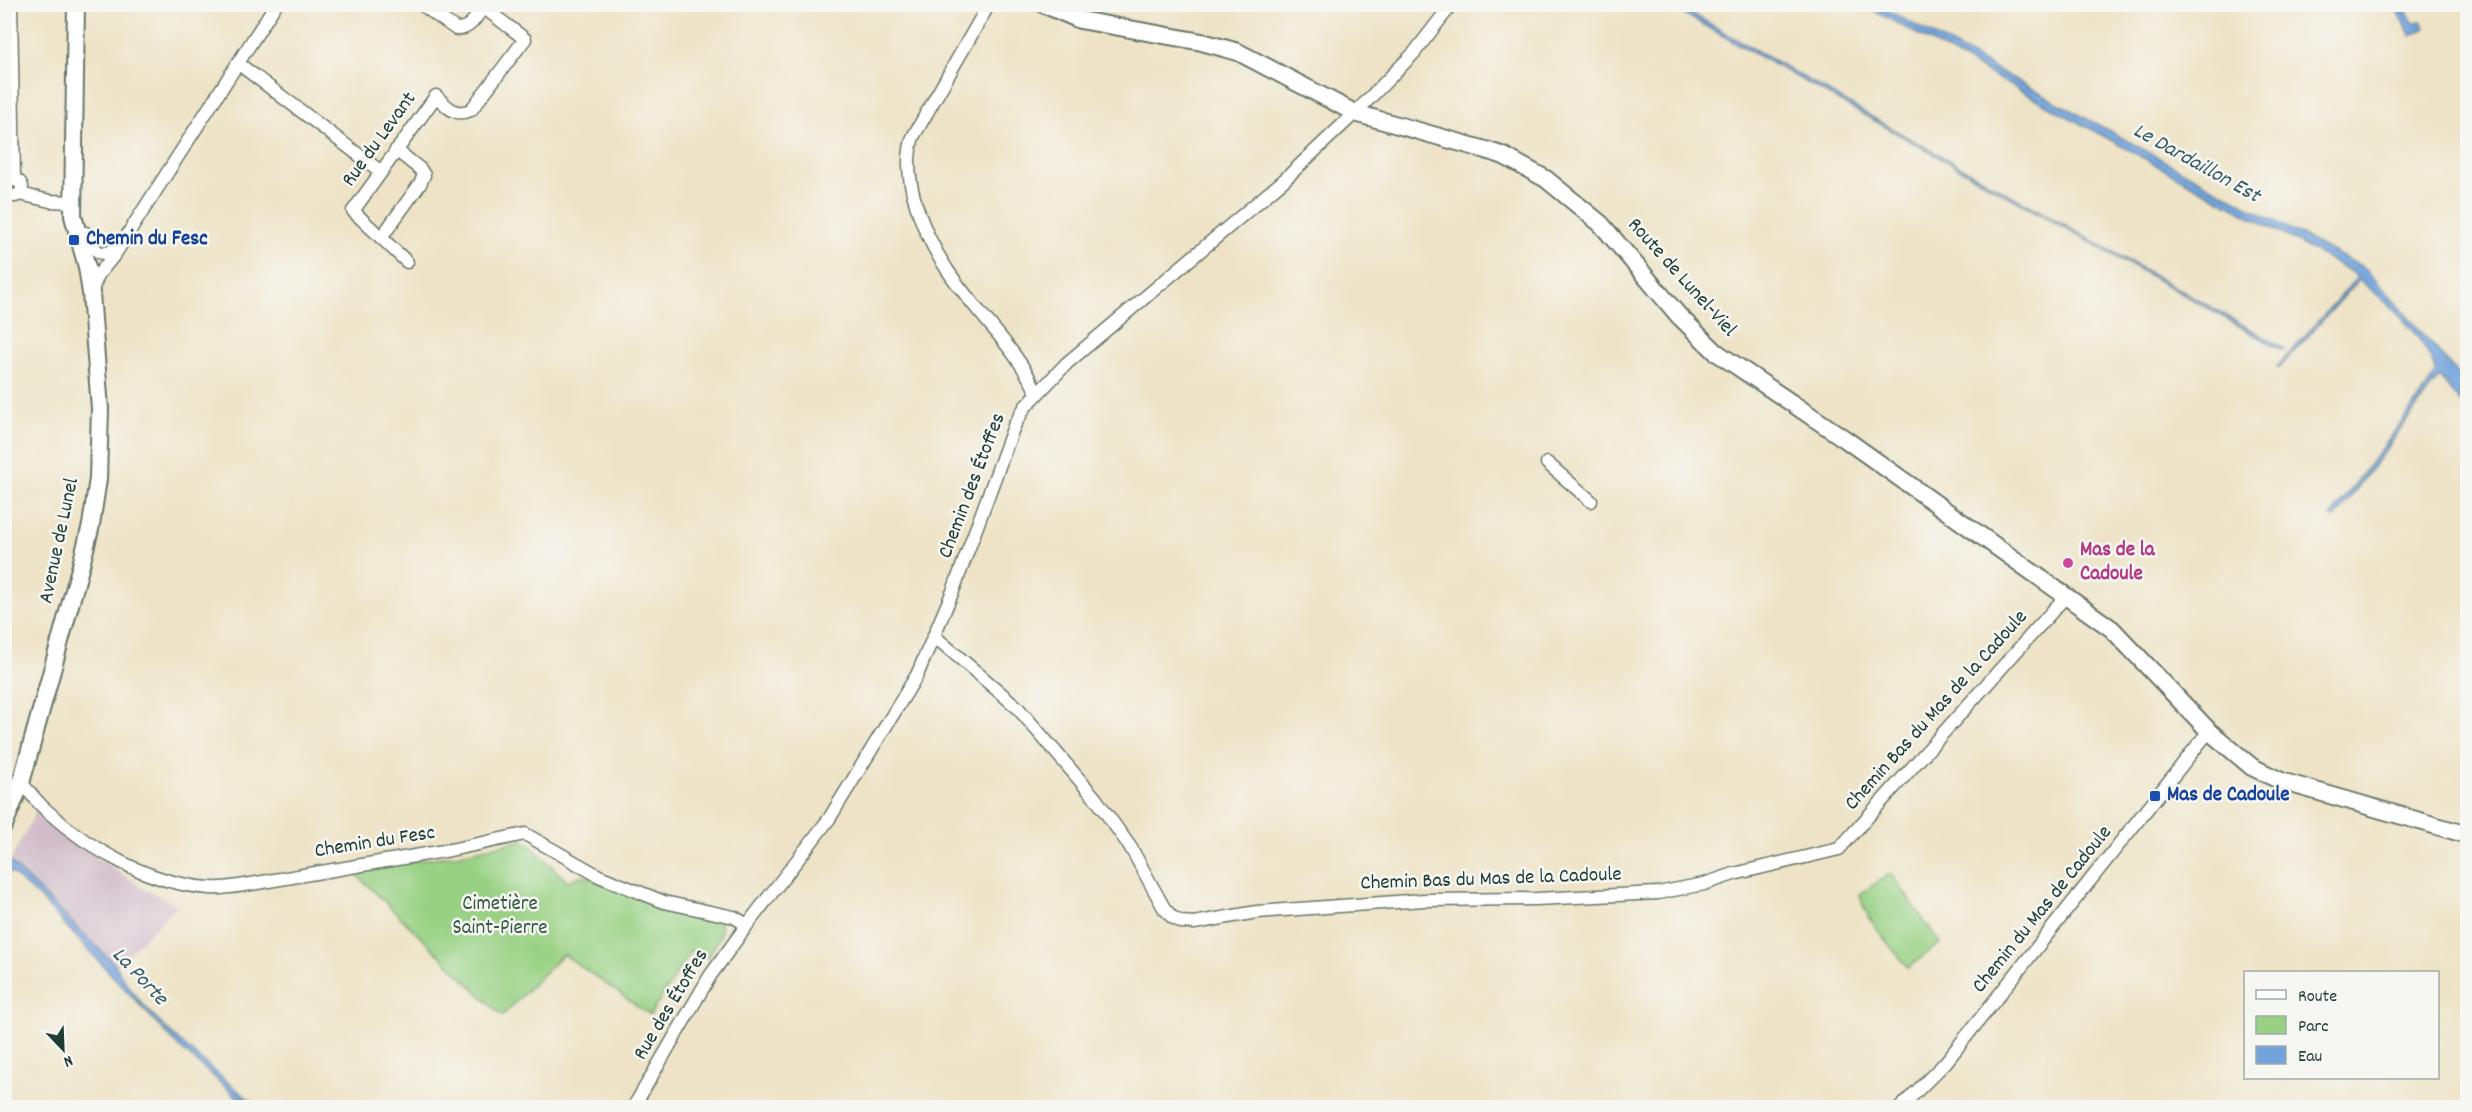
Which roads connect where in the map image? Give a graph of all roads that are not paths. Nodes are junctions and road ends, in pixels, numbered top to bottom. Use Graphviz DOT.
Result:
graph roads {
  1 [pos="11,4"];
  2 [pos="76,4"];
  3 [pos="276,4"];
  4 [pos="421,4"];
  5 [pos="989,4"];
  6 [pos="1043,4"];
  7 [pos="1452,4"];
  8 [pos="484,6"];
  9 [pos="238,63"];
  10 [pos="1354,113"];
  11 [pos="396,150"];
  12 [pos="380,171"];
  13 [pos="13,187"];
  14 [pos="76,197"];
  15 [pos="86,233"];
  16 [pos="381,238"];
  17 [pos="120,246"];
  18 [pos="407,262"];
  19 [pos="87,267"];
  20 [pos="91,293"];
  21 [pos="1037,393"];
  22 [pos="1547,463"];
  23 [pos="1591,501"];
  24 [pos="2066,596"];
  25 [pos="934,636"];
  26 [pos="2209,731"];
  27 [pos="21,783"];
  28 [pos="4,825"];
  29 [pos="2468,835"];
  30 [pos="747,925"];
  31 [pos="633,1107"];
  32 [pos="1900,1107"];
  1 -- 13 [label="street"];
  2 -- 14 [label="street, Avenue de Lunel"];
  3 -- 9 [label="street"];
  4 -- 8 [label="street"];
  5 -- 21 [label="street"];
  6 -- 10 [label="street, Route de Lunel-Viel"];
  7 -- 10 [label="street, Chemin des Étoffes"];
  8 -- 11 [label="street, Rue du Levant"];
  9 -- 12 [label="street"];
  9 -- 17 [label="street"];
  10 -- 21 [label="street, Chemin des Étoffes"];
  10 -- 24 [label="street, Route de Lunel-Viel"];
  11 -- 12 [label="street, Rue du Levant"];
  11 -- 16 [label="street"];
  12 -- 16 [label="street, Rue du Levant"];
  13 -- 14 [label="street"];
  14 -- 15 [label="street, Avenue de Lunel"];
  14 -- 19 [label="street, Avenue de Lunel"];
  15 -- 17 [label="street"];
  15 -- 19 [label="street, Avenue de Lunel"];
  16 -- 18 [label="street"];
  17 -- 20 [label="street"];
  19 -- 20 [label="street, Avenue de Lunel"];
  20 -- 27 [label="street, Avenue de Lunel"];
  21 -- 25 [label="street, Chemin des Étoffes"];
  22 -- 23 [label="street"];
  24 -- 25 [label="street, Chemin Bas du Mas de la Cadoule"];
  24 -- 26 [label="street, Route de Lunel-Viel"];
  25 -- 30 [label="street, Chemin des Étoffes"];
  26 -- 29 [label="street, Route de Lunel-Viel"];
  26 -- 32 [label="street, Chemin du Mas de Cadoule"];
  27 -- 28 [label="street, Avenue de Lunel"];
  27 -- 30 [label="street, Chemin du Fesc"];
  30 -- 31 [label="street, Rue des Étoffes"];
}
